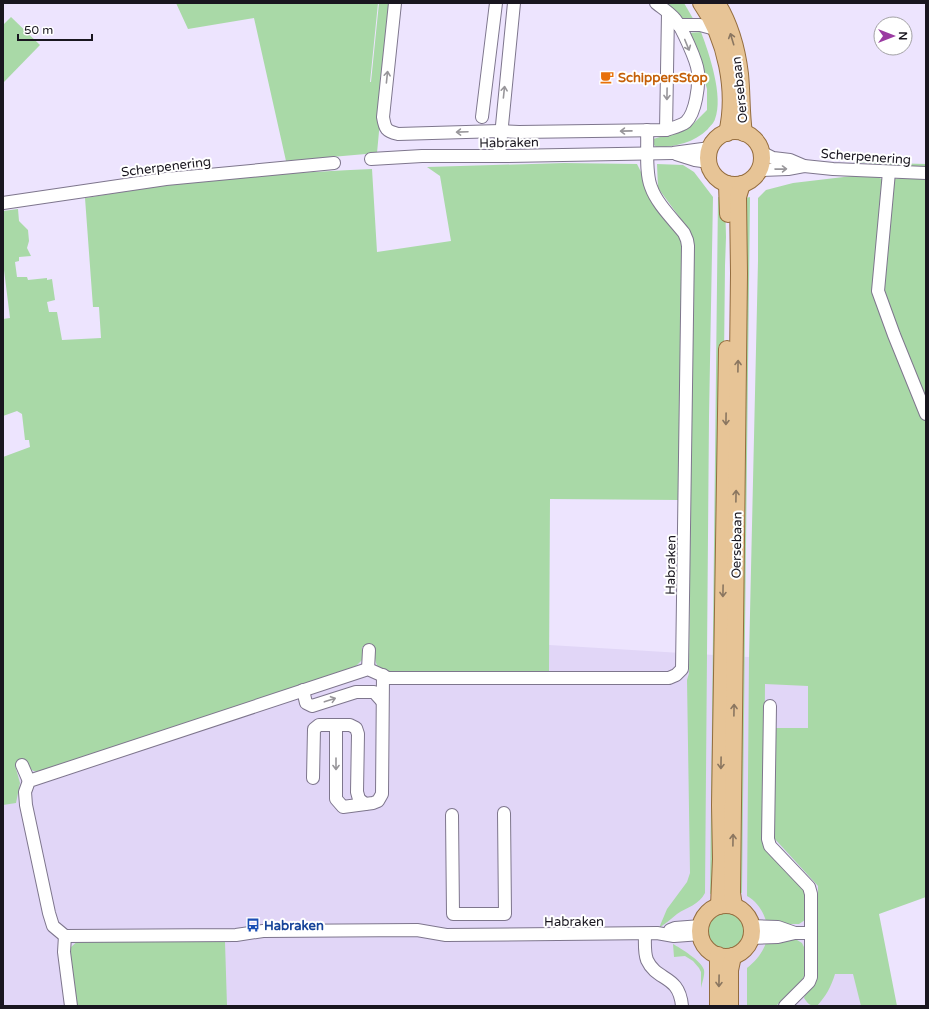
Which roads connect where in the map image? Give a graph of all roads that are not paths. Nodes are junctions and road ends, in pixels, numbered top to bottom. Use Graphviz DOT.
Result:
graph roads {
  1 [pos="395,3"];
  2 [pos="496,3"];
  3 [pos="514,3"];
  4 [pos="656,3"];
  5 [pos="701,3"];
  6 [pos="717,3"];
  7 [pos="668,13"];
  8 [pos="678,25"];
  9 [pos="715,29"];
  10 [pos="482,117"];
  11 [pos="647,130"];
  12 [pos="666,130"];
  13 [pos="500,131"];
  14 [pos="726,133"];
  15 [pos="744,133"];
  16 [pos="761,152"];
  17 [pos="648,154"];
  18 [pos="710,155"];
  19 [pos="499,156"];
  20 [pos="371,159"];
  21 [pos="334,163"];
  22 [pos="804,166"];
  23 [pos="759,170"];
  24 [pos="889,172"];
  25 [pos="926,173"];
  26 [pos="735,184"];
  27 [pos="3,203"];
  28 [pos="926,414"];
  29 [pos="369,650"];
  30 [pos="368,669"];
  31 [pos="383,675"];
  32 [pos="303,690"];
  33 [pos="382,701"];
  34 [pos="770,706"];
  35 [pos="336,725"];
  36 [pos="22,765"];
  37 [pos="313,778"];
  38 [pos="29,781"];
  39 [pos="366,804"];
  40 [pos="504,813"];
  41 [pos="452,815"];
  42 [pos="727,906"];
  43 [pos="478,914"];
  44 [pos="701,930"];
  45 [pos="751,932"];
  46 [pos="811,933"];
  47 [pos="651,934"];
  48 [pos="478,935"];
  49 [pos="65,936"];
  50 [pos="726,956"];
  51 [pos="71,1006"];
  52 [pos="682,1006"];
  53 [pos="718,1006"];
  54 [pos="730,1006"];
  55 [pos="785,1006"];
  13 -- 1 [label="street, one-way"];
  2 -- 10 [label="street"];
  13 -- 3 [label="street, one-way"];
  4 -- 7 [label="street"];
  5 -- 9 [label="main road, Oersebaan"];
  15 -- 6 [label="main road, Oersebaan, one-way"];
  7 -- 8 [label="street"];
  7 -- 12 [label="street, one-way"];
  8 -- 9 [label="street"];
  8 -- 12 [label="street, one-way"];
  9 -- 14 [label="main road, Oersebaan"];
  11 -- 12 [label="street"];
  11 -- 13 [label="street, one-way"];
  11 -- 17 [label="street"];
  13 -- 19 [label="street"];
  14 -- 15 [label="main road"];
  14 -- 18 [label="main road"];
  15 -- 16 [label="main road"];
  16 -- 22 [label="street, Scherpenering"];
  16 -- 23 [label="main road"];
  17 -- 18 [label="street, Habraken"];
  17 -- 19 [label="street, Habraken"];
  17 -- 31 [label="street, Habraken"];
  18 -- 26 [label="main road"];
  19 -- 20 [label="street, Habraken"];
  21 -- 27 [label="street, Scherpenering"];
  23 -- 22 [label="street, Scherpenering, one-way"];
  22 -- 24 [label="street, Scherpenering"];
  23 -- 26 [label="main road"];
  24 -- 25 [label="street, Scherpenering"];
  24 -- 28 [label="street"];
  26 -- 42 [label="main road, Oersebaan"];
  29 -- 30 [label="street"];
  30 -- 31 [label="street, Habraken"];
  30 -- 32 [label="street"];
  31 -- 33 [label="street"];
  32 -- 33 [label="street, one-way"];
  32 -- 38 [label="street"];
  33 -- 39 [label="street"];
  34 -- 46 [label="street"];
  35 -- 37 [label="street"];
  35 -- 39 [label="street"];
  35 -- 39 [label="street, one-way"];
  36 -- 38 [label="street"];
  38 -- 49 [label="street"];
  40 -- 43 [label="street"];
  41 -- 43 [label="street"];
  42 -- 44 [label="main road"];
  42 -- 45 [label="main road"];
  43 -- 48 [label="street"];
  44 -- 47 [label="street, Habraken"];
  44 -- 50 [label="main road"];
  45 -- 46 [label="street"];
  45 -- 50 [label="main road"];
  46 -- 55 [label="street"];
  47 -- 48 [label="street, Habraken"];
  47 -- 52 [label="street"];
  48 -- 49 [label="street, Habraken"];
  49 -- 51 [label="street"];
  50 -- 53 [label="main road, one-way"];
  50 -- 54 [label="main road"];
}
